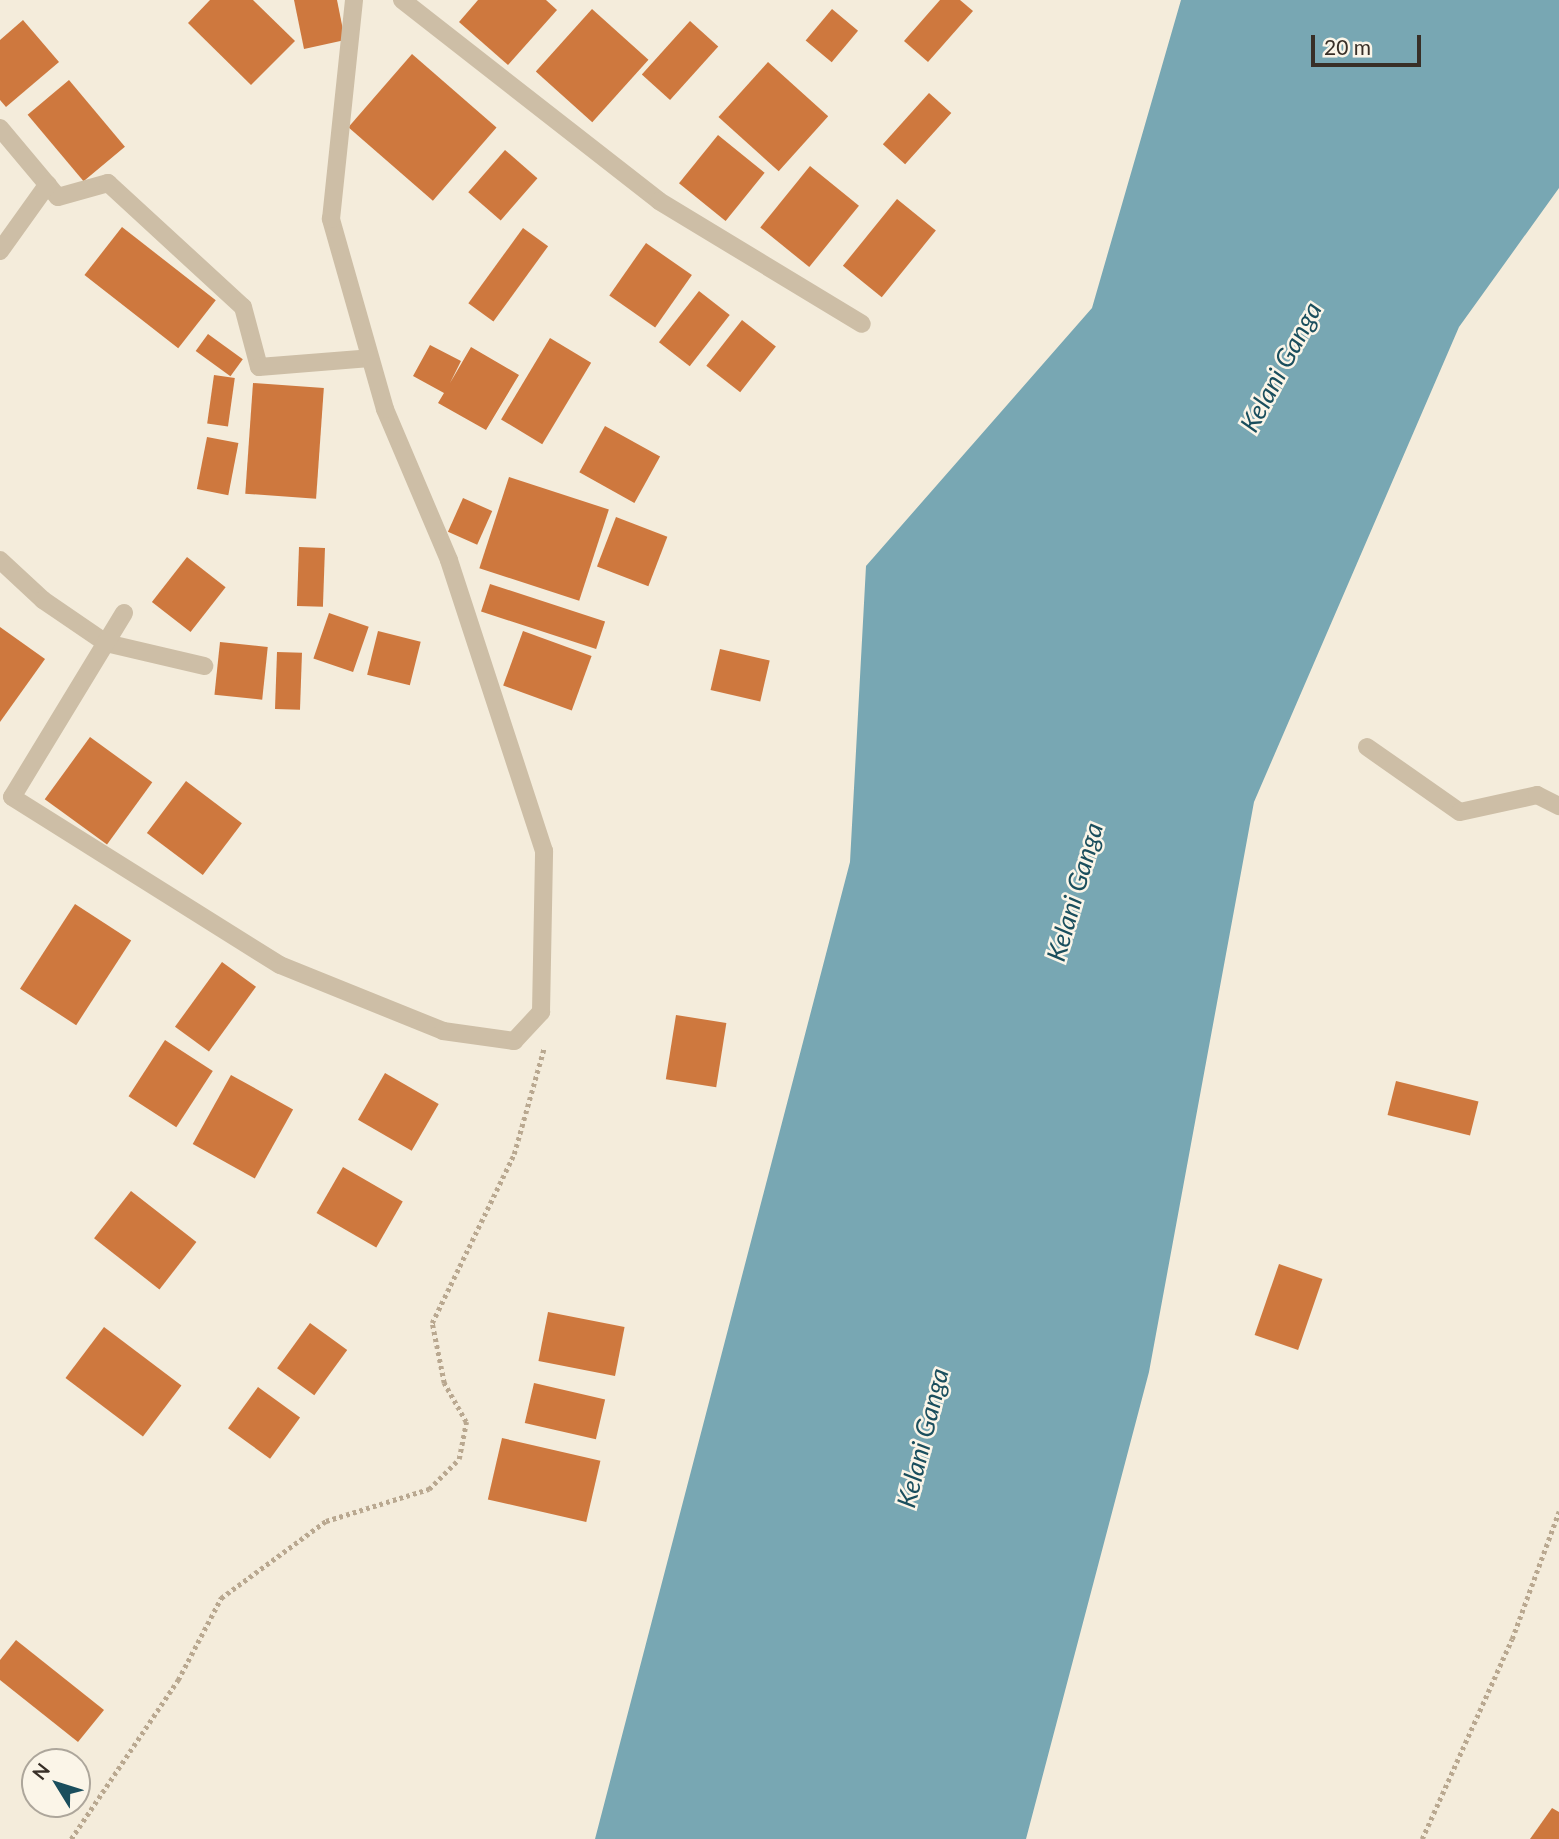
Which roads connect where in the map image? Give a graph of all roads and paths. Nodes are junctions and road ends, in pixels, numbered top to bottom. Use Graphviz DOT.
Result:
graph roads {
  1 [pos="354,0"];
  2 [pos="402,0"];
  3 [pos="0,128"];
  4 [pos="48,184"];
  5 [pos="0,251"];
  6 [pos="862,324"];
  7 [pos="370,358"];
  8 [pos="0,560"];
  9 [pos="124,613"];
  10 [pos="106,643"];
  11 [pos="204,666"];
  12 [pos="1367,747"];
  13 [pos="1559,806"];
  14 [pos="541,1012"];
  15 [pos="1559,1511"];
  16 [pos="71,1839"];
  17 [pos="1422,1839"];
  1 -- 7 [label="street"];
  2 -- 6 [label="street"];
  3 -- 4 [label="street"];
  4 -- 5 [label="street"];
  4 -- 7 [label="street"];
  7 -- 14 [label="street"];
  8 -- 10 [label="street"];
  9 -- 10 [label="street"];
  10 -- 11 [label="street"];
  10 -- 14 [label="street"];
  12 -- 13 [label="street"];
  14 -- 16 [label="path"];
  15 -- 17 [label="path"];
}
